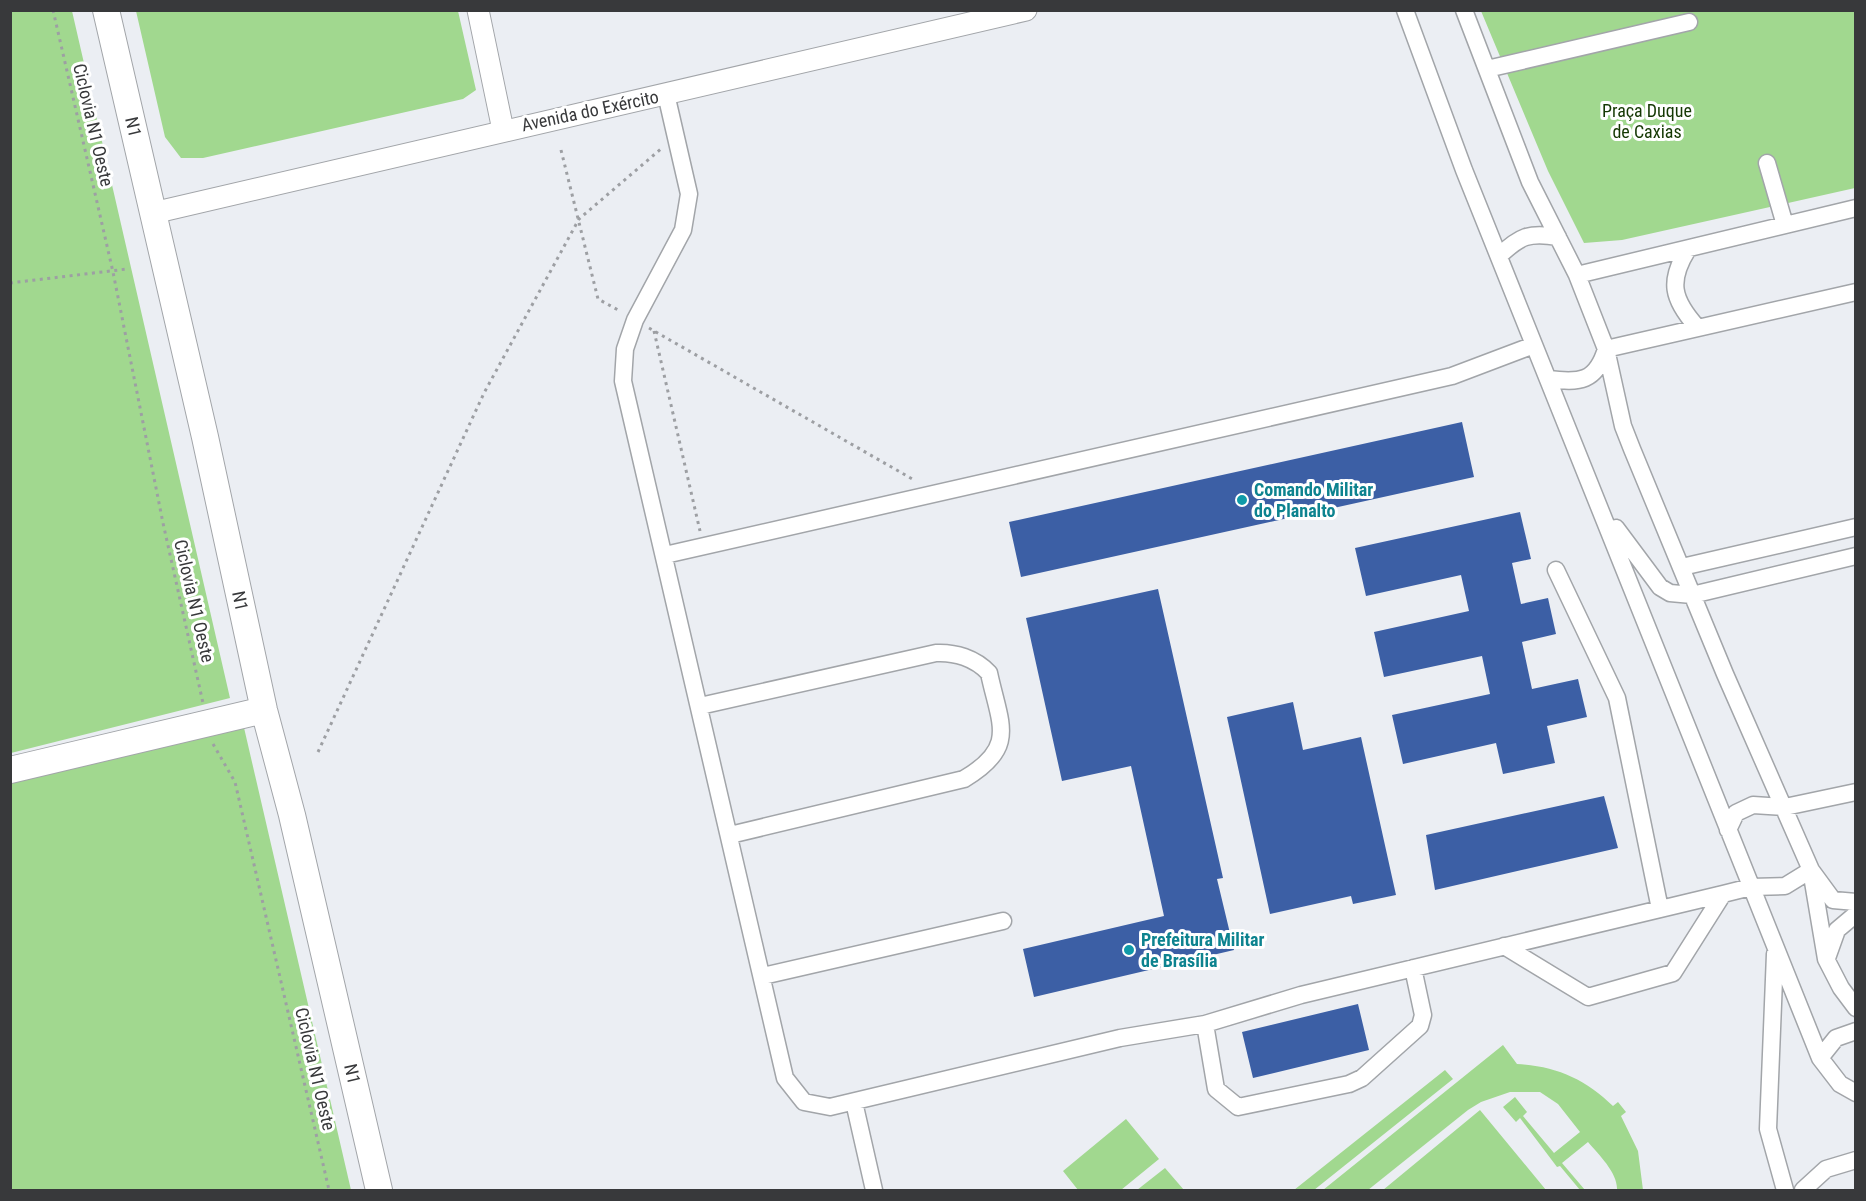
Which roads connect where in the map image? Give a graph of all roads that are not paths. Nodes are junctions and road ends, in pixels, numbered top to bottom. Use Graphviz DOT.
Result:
graph roads {
  1 [pos="106,10"];
  2 [pos="478,10"];
  3 [pos="1026,10"];
  4 [pos="1405,10"];
  5 [pos="1464,10"];
  6 [pos="1689,22"];
  7 [pos="1487,69"];
  8 [pos="666,94"];
  9 [pos="503,130"];
  10 [pos="1767,163"];
  11 [pos="1856,208"];
  12 [pos="153,213"];
  13 [pos="1785,225"];
  14 [pos="1558,237"];
  15 [pos="1688,249"];
  16 [pos="1499,256"];
  17 [pos="1577,275"];
  18 [pos="1856,292"];
  19 [pos="1697,327"];
  20 [pos="1534,345"];
  21 [pos="1606,349"];
  22 [pos="1548,379"];
  23 [pos="1599,502"];
  24 [pos="1856,527"];
  25 [pos="665,555"];
  26 [pos="1856,556"];
  27 [pos="1682,567"];
  28 [pos="1556,570"];
  29 [pos="1692,595"];
  30 [pos="700,706"];
  31 [pos="264,710"];
  32 [pos="10,770"];
  33 [pos="1856,792"];
  34 [pos="1785,807"];
  35 [pos="1728,830"];
  36 [pos="730,835"];
  37 [pos="1811,870"];
  38 [pos="1751,887"];
  39 [pos="1723,894"];
  40 [pos="1856,902"];
  41 [pos="1660,909"];
  42 [pos="1856,914"];
  43 [pos="1003,921"];
  44 [pos="1504,946"];
  45 [pos="1776,947"];
  46 [pos="1827,959"];
  47 [pos="1413,968"];
  48 [pos="763,976"];
  49 [pos="1856,1008"];
  50 [pos="1205,1024"];
  51 [pos="1856,1031"];
  52 [pos="1820,1058"];
  53 [pos="1856,1093"];
  54 [pos="854,1102"];
  55 [pos="1856,1160"];
  56 [pos="379,1191"];
  57 [pos="874,1191"];
  58 [pos="1785,1191"];
  59 [pos="1803,1191"];
  1 -- 12 [label="highway, N1"];
  2 -- 9 [label="main road"];
  3 -- 8 [label="main road, Avenida do Exército"];
  4 -- 16 [label="street"];
  5 -- 7 [label="street"];
  6 -- 7 [label="street"];
  7 -- 14 [label="street"];
  8 -- 9 [label="main road, Avenida do Exército"];
  8 -- 25 [label="street"];
  9 -- 12 [label="main road, Avenida do Exército"];
  10 -- 13 [label="street"];
  11 -- 13 [label="street"];
  12 -- 31 [label="highway, N1"];
  13 -- 15 [label="street"];
  14 -- 16 [label="street"];
  14 -- 17 [label="street"];
  15 -- 17 [label="street"];
  15 -- 19 [label="street"];
  16 -- 20 [label="street"];
  17 -- 21 [label="street"];
  18 -- 19 [label="street"];
  19 -- 21 [label="street"];
  20 -- 22 [label="street"];
  20 -- 25 [label="street"];
  21 -- 22 [label="street"];
  21 -- 27 [label="street"];
  22 -- 23 [label="street"];
  23 -- 29 [label="street"];
  23 -- 35 [label="street"];
  24 -- 27 [label="street"];
  25 -- 30 [label="street"];
  26 -- 29 [label="street"];
  27 -- 29 [label="street"];
  28 -- 41 [label="street"];
  29 -- 34 [label="street"];
  30 -- 36 [label="street"];
  30 -- 36 [label="street"];
  31 -- 32 [label="highway"];
  31 -- 56 [label="highway, N1"];
  33 -- 34 [label="street"];
  34 -- 35 [label="street"];
  34 -- 37 [label="street"];
  35 -- 38 [label="street"];
  36 -- 48 [label="street"];
  37 -- 38 [label="street"];
  37 -- 40 [label="street"];
  37 -- 46 [label="street"];
  38 -- 39 [label="street"];
  38 -- 45 [label="street"];
  39 -- 41 [label="street"];
  39 -- 44 [label="street"];
  41 -- 44 [label="street"];
  42 -- 46 [label="street"];
  43 -- 48 [label="street"];
  44 -- 47 [label="street"];
  45 -- 52 [label="street"];
  45 -- 58 [label="street"];
  46 -- 49 [label="street"];
  47 -- 50 [label="street"];
  47 -- 50 [label="street"];
  48 -- 54 [label="street"];
  50 -- 54 [label="street"];
  51 -- 52 [label="street"];
  52 -- 53 [label="street"];
  54 -- 57 [label="street"];
  55 -- 59 [label="street"];
}
